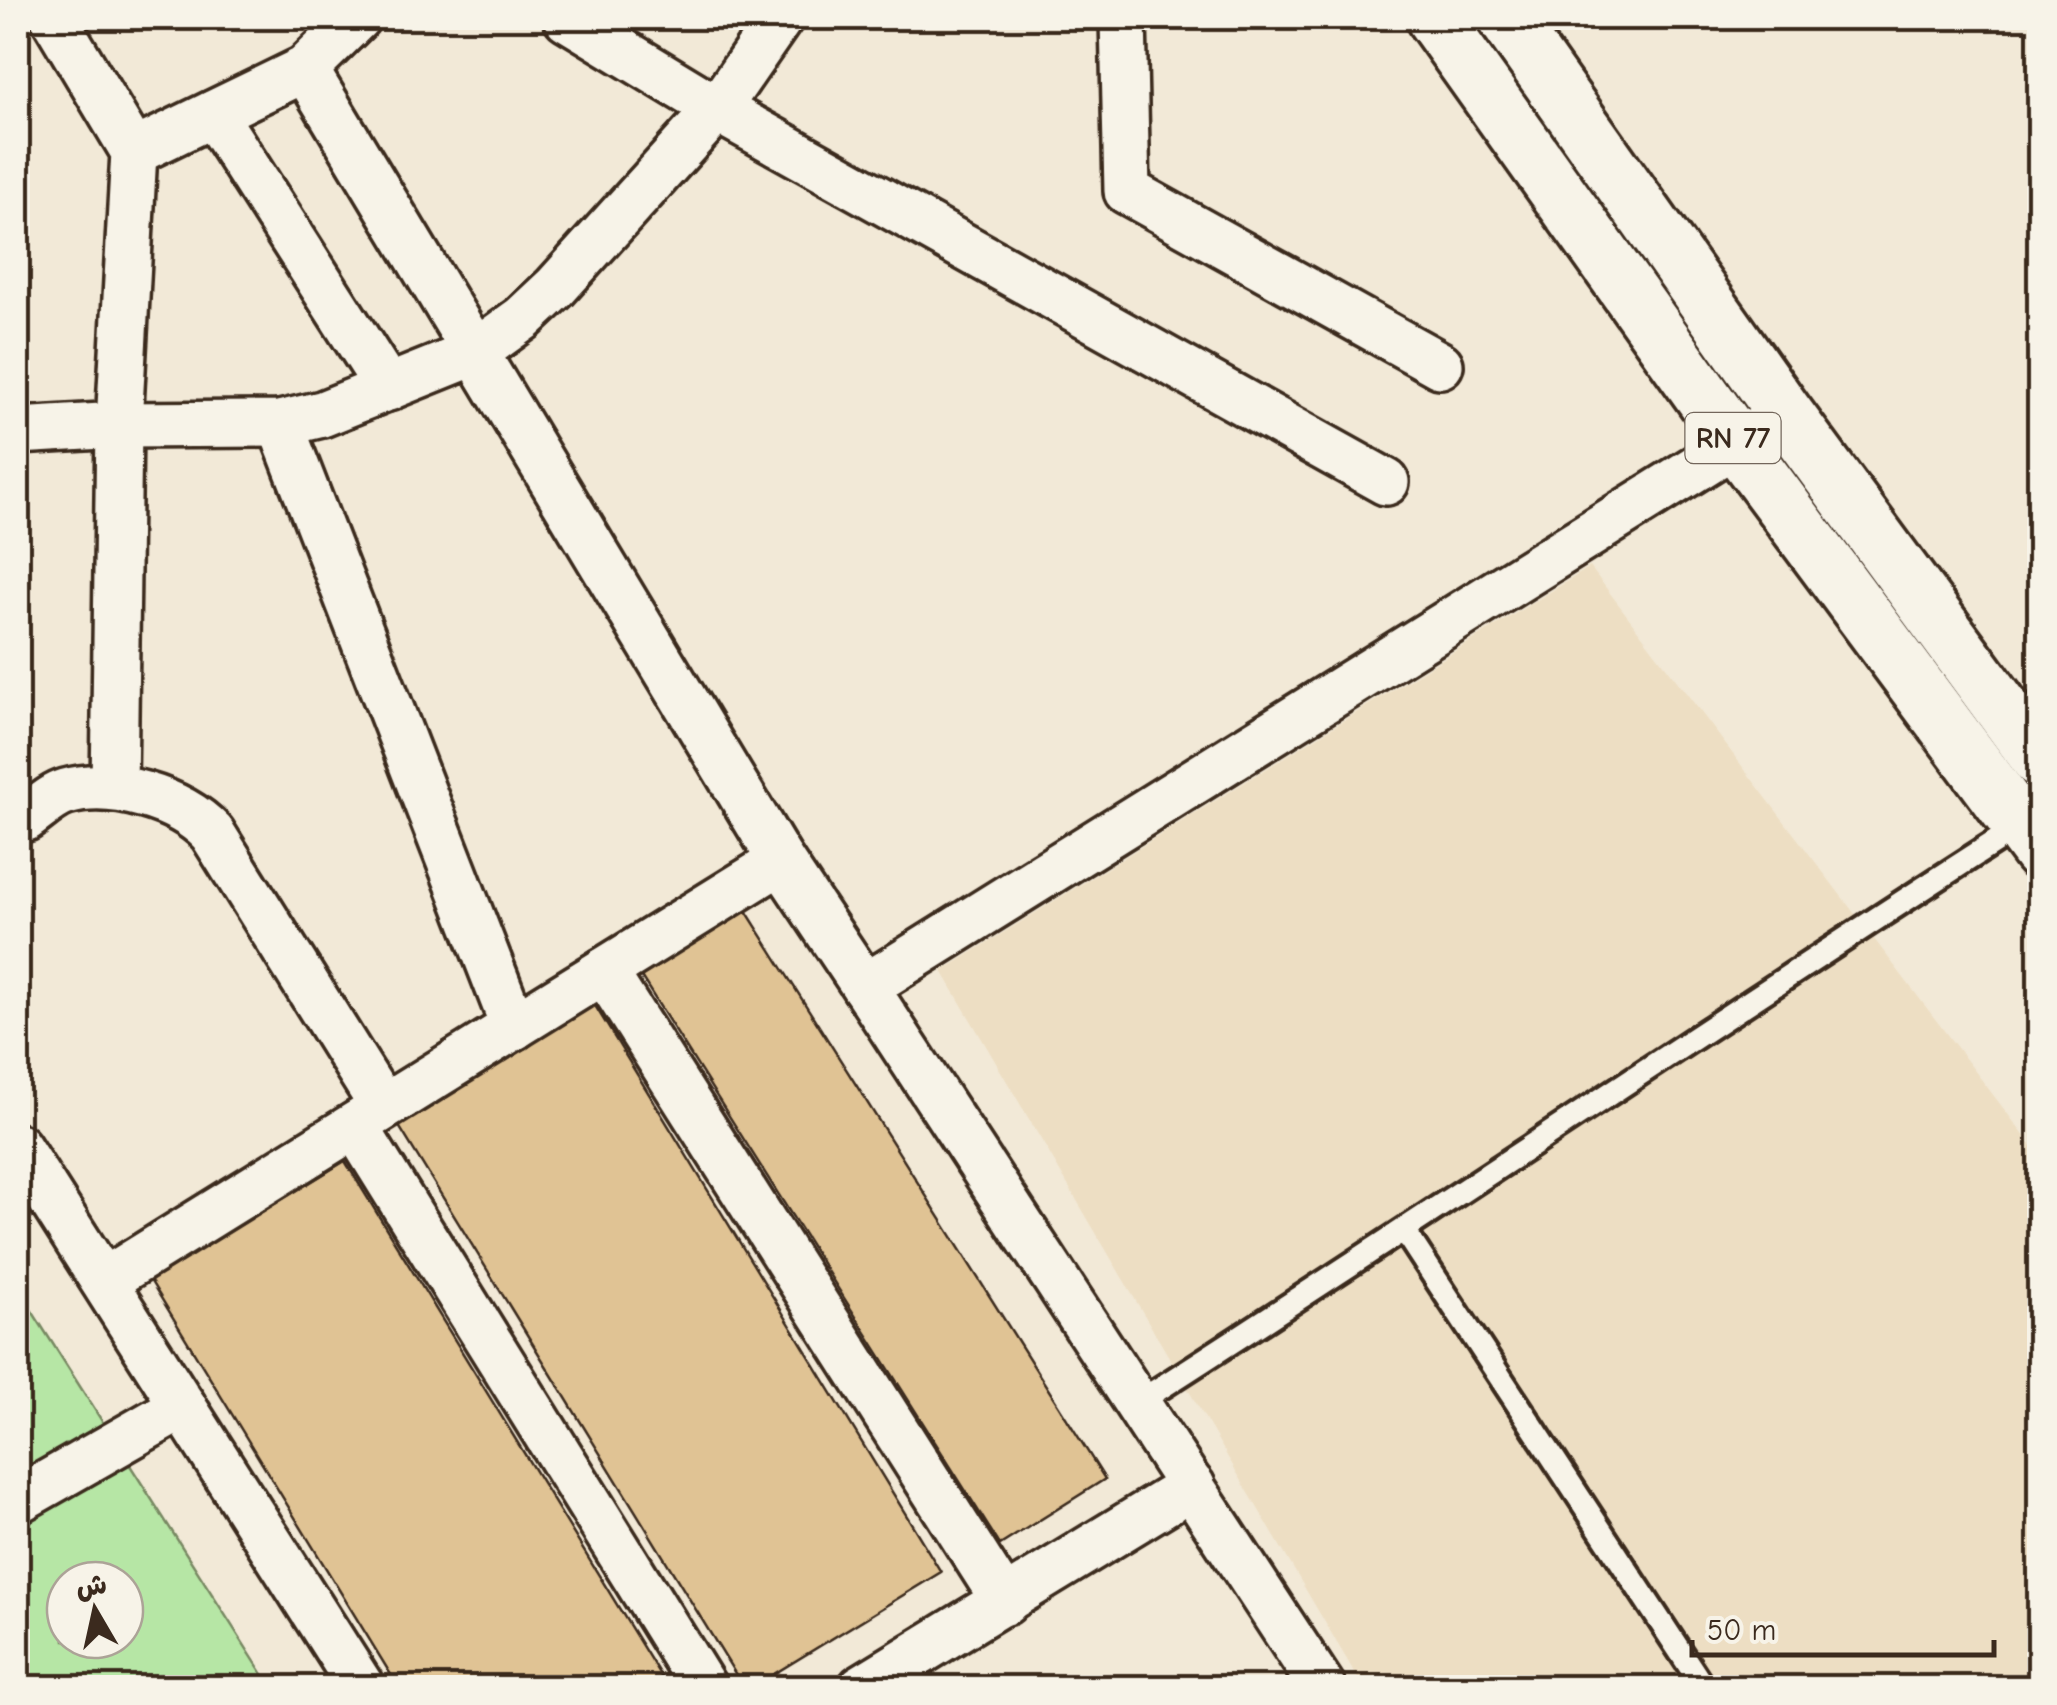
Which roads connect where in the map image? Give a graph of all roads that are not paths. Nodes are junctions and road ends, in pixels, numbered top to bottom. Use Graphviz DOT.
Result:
graph roads {
  1 [pos="54,18"];
  2 [pos="357,18"];
  3 [pos="567,18"];
  4 [pos="780,18"];
  5 [pos="1123,18"];
  6 [pos="1434,18"];
  7 [pos="1506,18"];
  8 [pos="304,70"];
  9 [pos="717,109"];
  10 [pos="213,114"];
  11 [pos="134,152"];
  12 [pos="476,352"];
  13 [pos="1440,365"];
  14 [pos="388,388"];
  15 [pos="1784,412"];
  16 [pos="280,424"];
  17 [pos="119,425"];
  18 [pos="18,431"];
  19 [pos="1737,444"];
  20 [pos="1386,482"];
  21 [pos="2040,760"];
  22 [pos="114,788"];
  23 [pos="18,807"];
  24 [pos="2030,839"];
  25 [pos="781,861"];
  26 [pos="604,971"];
  27 [pos="865,988"];
  28 [pos="514,1027"];
  29 [pos="369,1116"];
  30 [pos="18,1146"];
  31 [pos="1405,1232"];
  32 [pos="104,1281"];
  33 [pos="1137,1403"];
  34 [pos="183,1406"];
  35 [pos="1192,1486"];
  36 [pos="18,1500"];
  37 [pos="1005,1602"];
  38 [pos="362,1688"];
  39 [pos="704,1688"];
  40 [pos="861,1688"];
  41 [pos="1323,1688"];
  42 [pos="1704,1688"];
  1 -- 11 [label="street"];
  2 -- 8 [label="street"];
  3 -- 9 [label="street"];
  4 -- 9 [label="street"];
  5 -- 13 [label="street"];
  6 -- 19 [label="highway, RN 77"];
  7 -- 15 [label="highway, RN 77"];
  8 -- 10 [label="street"];
  8 -- 12 [label="street"];
  9 -- 12 [label="street"];
  9 -- 20 [label="street"];
  10 -- 11 [label="street"];
  10 -- 14 [label="street"];
  11 -- 17 [label="street"];
  12 -- 14 [label="street"];
  12 -- 25 [label="street"];
  14 -- 16 [label="street"];
  15 -- 19 [label="street"];
  15 -- 21 [label="highway, RN 77"];
  16 -- 17 [label="street"];
  16 -- 28 [label="street"];
  17 -- 18 [label="street"];
  17 -- 22 [label="street"];
  19 -- 24 [label="highway, RN 77"];
  19 -- 27 [label="street"];
  22 -- 23 [label="street"];
  22 -- 29 [label="street"];
  24 -- 31 [label="lane"];
  25 -- 26 [label="street"];
  25 -- 27 [label="street"];
  26 -- 28 [label="street"];
  26 -- 37 [label="street"];
  27 -- 33 [label="street"];
  28 -- 29 [label="street"];
  29 -- 32 [label="street"];
  29 -- 39 [label="street"];
  30 -- 32 [label="street"];
  31 -- 33 [label="lane"];
  31 -- 42 [label="lane"];
  32 -- 34 [label="street"];
  33 -- 35 [label="street"];
  34 -- 36 [label="street"];
  34 -- 38 [label="street"];
  35 -- 37 [label="street"];
  35 -- 41 [label="street"];
  37 -- 40 [label="street"];
}
